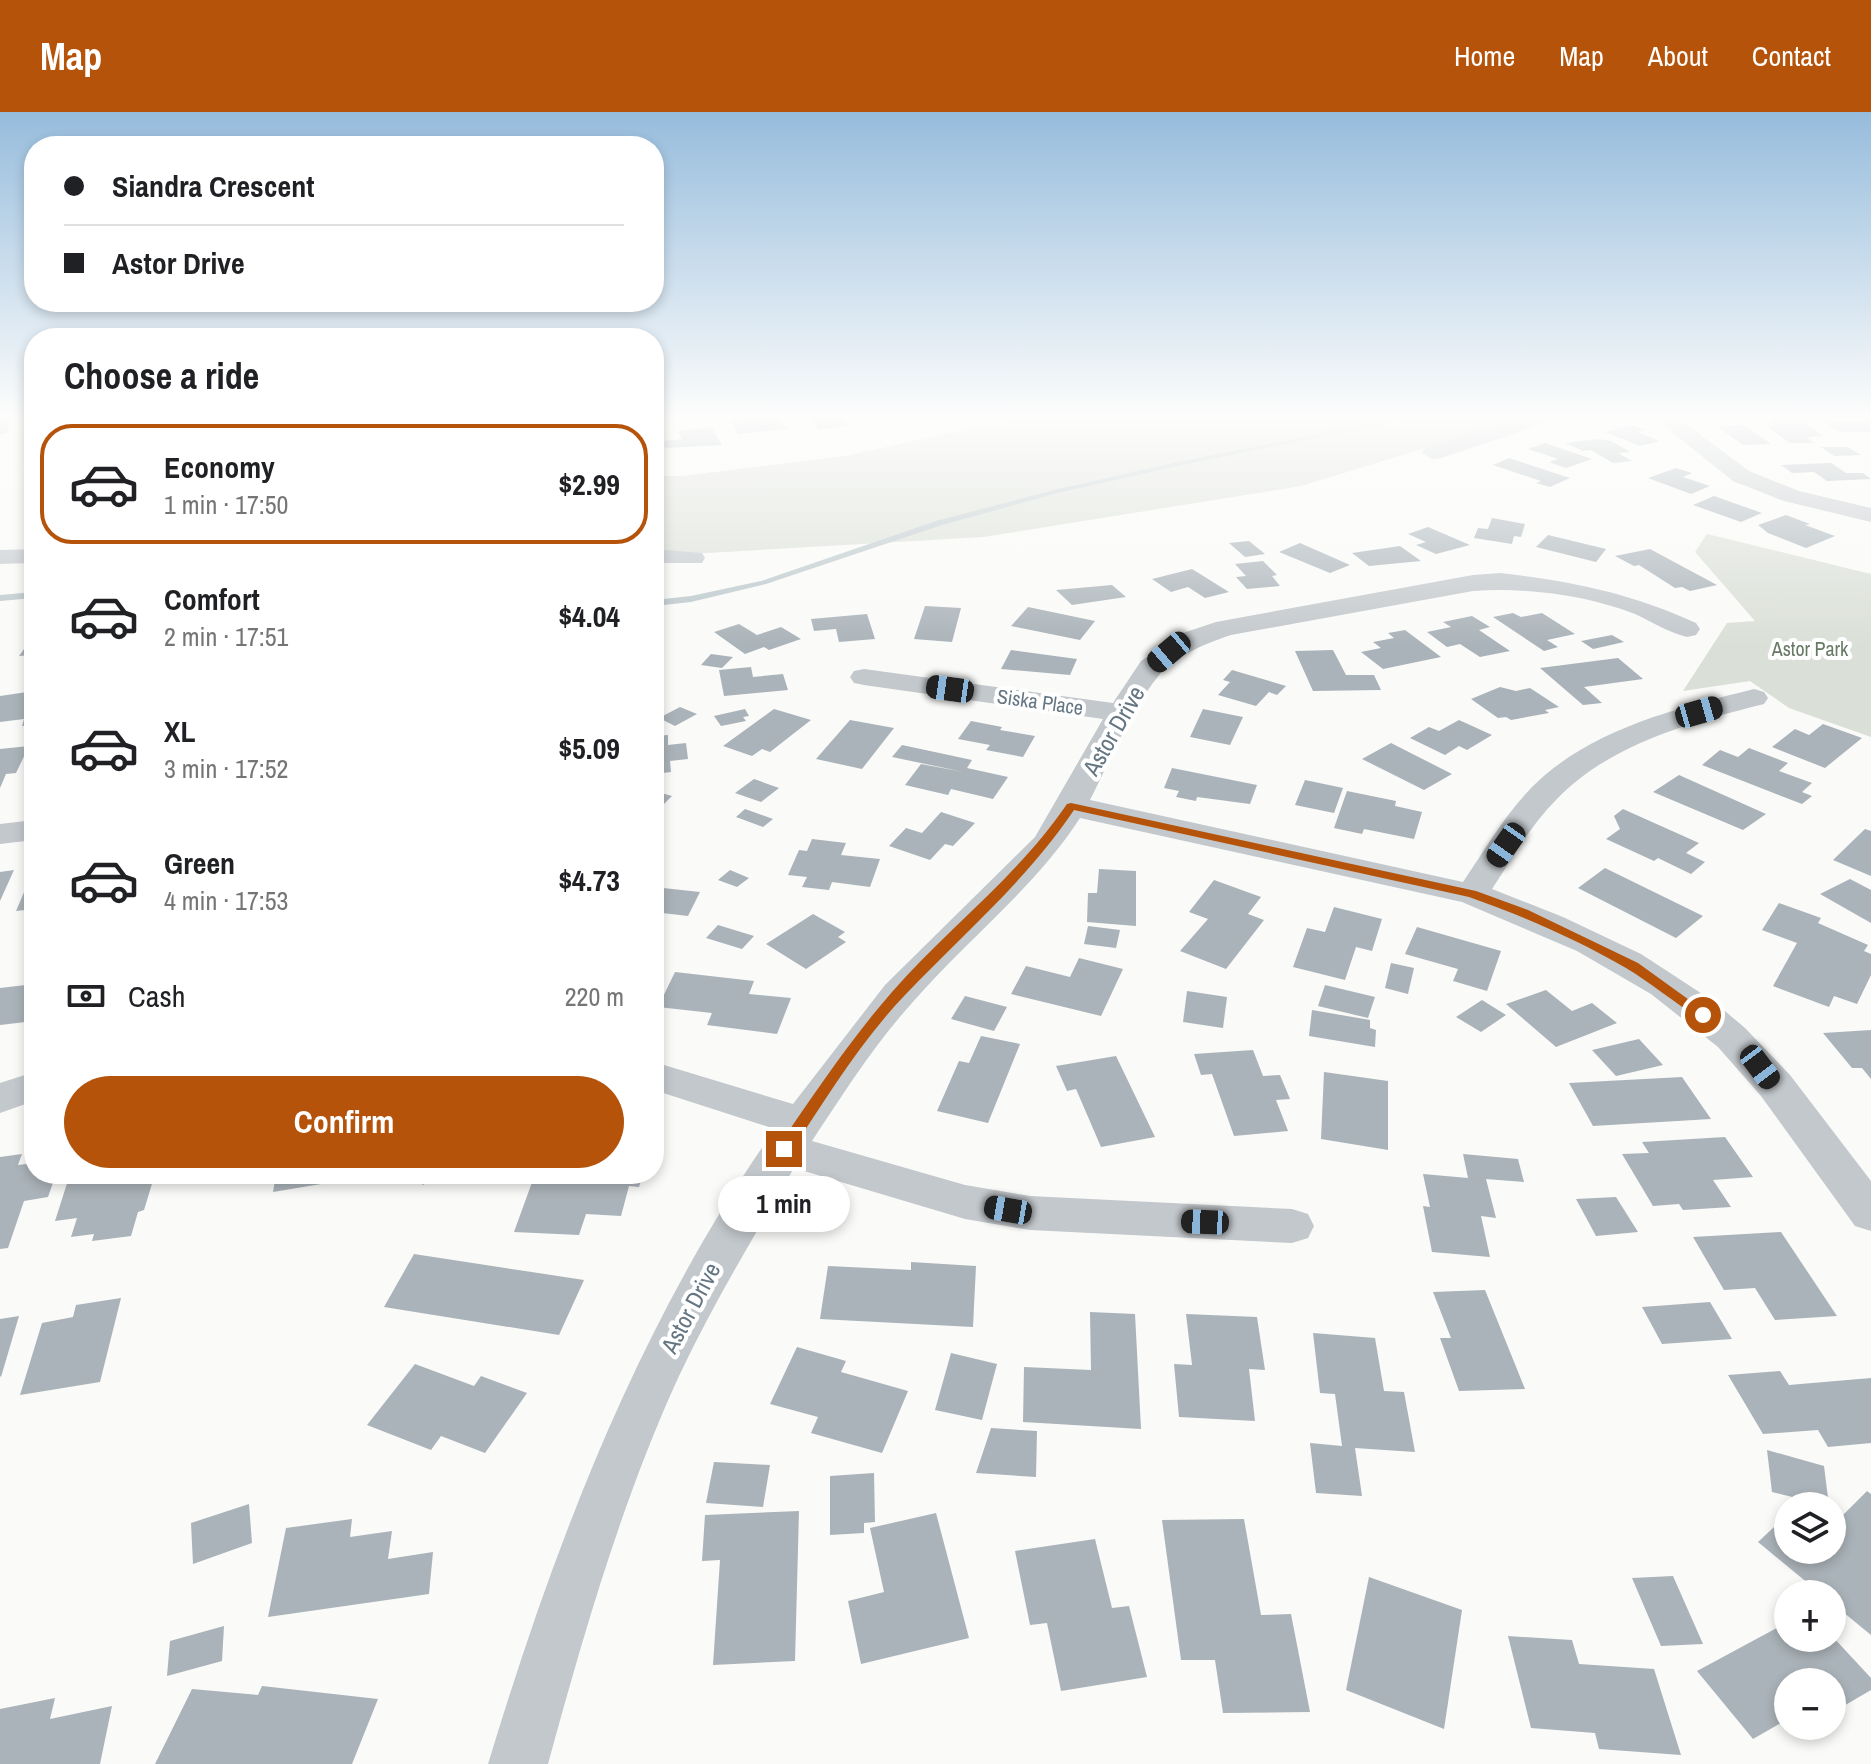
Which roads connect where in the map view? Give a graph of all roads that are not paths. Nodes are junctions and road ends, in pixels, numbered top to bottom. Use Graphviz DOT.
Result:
graph roads {
  1 [pos="1785,493"];
  2 [pos="1871,515"];
  3 [pos="24,556"];
  4 [pos="0,557"];
  5 [pos="664,557"];
  6 [pos="693,558"];
  7 [pos="1687,629"];
  8 [pos="864,677"];
  9 [pos="1754,698"];
  10 [pos="1121,713"];
  11 [pos="1071,806"];
  12 [pos="24,831"];
  13 [pos="0,834"];
  14 [pos="1472,894"];
  15 [pos="664,1080"];
  16 [pos="24,1090"];
  17 [pos="0,1098"];
  18 [pos="793,1135"];
  19 [pos="1871,1214"];
  20 [pos="1292,1226"];
  21 [pos="518,1764"];
  1 -- 2 [label="street"];
  3 -- 4 [label="street"];
  5 -- 6 [label="street"];
  7 -- 10 [label="street, Astor Drive"];
  8 -- 10 [label="street, Siska Place"];
  9 -- 14 [label="street"];
  10 -- 11 [label="street, Astor Drive"];
  11 -- 14 [label="street"];
  11 -- 18 [label="street, Astor Drive"];
  12 -- 13 [label="street"];
  14 -- 19 [label="street"];
  15 -- 18 [label="street"];
  16 -- 17 [label="street"];
  18 -- 20 [label="street"];
  18 -- 21 [label="street, Astor Drive"];
}
